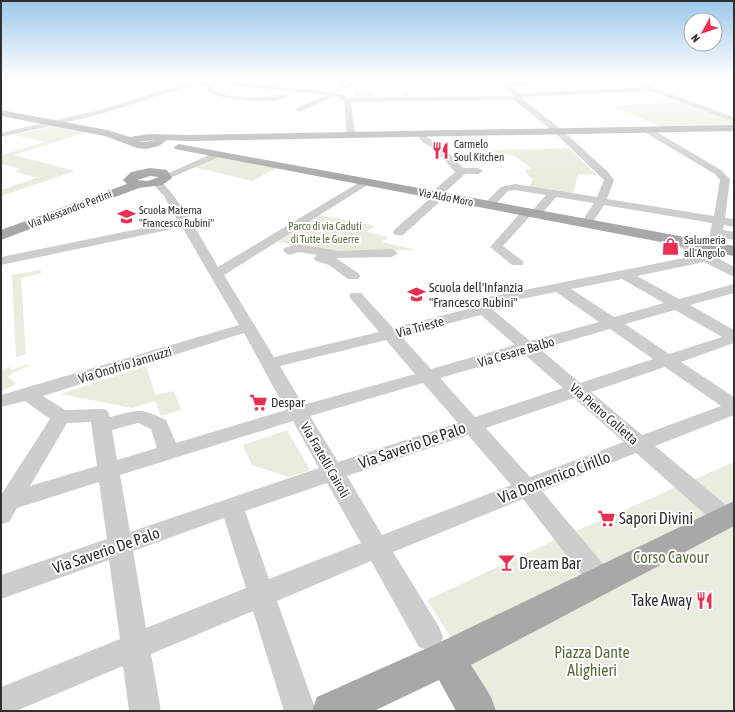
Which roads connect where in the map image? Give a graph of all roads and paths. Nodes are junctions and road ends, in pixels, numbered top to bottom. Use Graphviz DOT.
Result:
graph roads {
  1 [pos="100,111"];
  2 [pos="349,111"];
  3 [pos="535,111"];
  4 [pos="710,111"];
  5 [pos="1,113"];
  6 [pos="734,120"];
  7 [pos="52,122"];
  8 [pos="734,128"];
  9 [pos="647,130"];
  10 [pos="558,131"];
  11 [pos="107,133"];
  12 [pos="420,134"];
  13 [pos="1,135"];
  14 [pos="351,135"];
  15 [pos="132,143"];
  16 [pos="218,154"];
  17 [pos="145,156"];
  18 [pos="459,171"];
  19 [pos="478,171"];
  20 [pos="160,177"];
  21 [pos="365,182"];
  22 [pos="554,192"];
  23 [pos="438,196"];
  24 [pos="601,200"];
  25 [pos="728,201"];
  26 [pos="489,205"];
  27 [pos="531,213"];
  28 [pos="185,223"];
  29 [pos="587,223"];
  30 [pos="734,223"];
  31 [pos="717,226"];
  32 [pos="1,230"];
  33 [pos="399,232"];
  34 [pos="1,235"];
  35 [pos="734,236"];
  36 [pos="264,244"];
  37 [pos="289,251"];
  38 [pos="734,251"];
  39 [pos="708,252"];
  40 [pos="392,253"];
  41 [pos="1,261"];
  42 [pos="517,262"];
  43 [pos="734,273"];
  44 [pos="216,274"];
  45 [pos="624,274"];
  46 [pos="353,276"];
  47 [pos="559,287"];
  48 [pos="734,288"];
  49 [pos="356,296"];
  50 [pos="677,304"];
  51 [pos="484,310"];
  52 [pos="612,324"];
  53 [pos="248,327"];
  54 [pos="391,335"];
  55 [pos="734,337"];
  56 [pos="526,348"];
  57 [pos="669,361"];
  58 [pos="270,364"];
  59 [pos="429,377"];
  60 [pos="577,391"];
  61 [pos="28,394"];
  62 [pos="1,401"];
  63 [pos="734,407"];
  64 [pos="298,413"];
  65 [pos="61,417"];
  66 [pos="471,425"];
  67 [pos="101,426"];
  68 [pos="638,444"];
  69 [pos="169,452"];
  70 [pos="108,471"];
  71 [pos="332,472"];
  72 [pos="526,487"];
  73 [pos="232,506"];
  74 [pos="5,508"];
  75 [pos="729,515"];
  76 [pos="119,545"];
  77 [pos="375,547"];
  78 [pos="600,579"];
  79 [pos="1,587"];
  80 [pos="261,595"];
  81 [pos="135,647"];
  82 [pos="443,652"];
  83 [pos="1,702"];
  84 [pos="145,711"];
  85 [pos="300,711"];
  86 [pos="331,711"];
  87 [pos="461,711"];
  88 [pos="477,711"];
  1 -- 7 [label="street"];
  2 -- 14 [label="street"];
  3 -- 10 [label="street"];
  4 -- 6 [label="street"];
  5 -- 7 [label="main road"];
  7 -- 11 [label="main road"];
  7 -- 13 [label="street"];
  8 -- 9 [label="main road"];
  9 -- 10 [label="main road"];
  9 -- 25 [label="street"];
  10 -- 12 [label="main road"];
  10 -- 24 [label="street"];
  11 -- 15 [label="main road"];
  11 -- 17 [label="main road"];
  12 -- 14 [label="main road"];
  12 -- 18 [label="street"];
  14 -- 17 [label="main road"];
  15 -- 17 [label="main road"];
  15 -- 17 [label="main road"];
  16 -- 17 [label="main road, Via Aldo Moro"];
  16 -- 20 [label="street"];
  16 -- 21 [label="main road, Via Aldo Moro"];
  17 -- 20 [label="main road"];
  17 -- 32 [label="main road"];
  17 -- 34 [label="main road, Via Alessandro Pertini"];
  18 -- 19 [label="street"];
  18 -- 23 [label="street"];
  20 -- 28 [label="street, Via Fratelli Cairoli"];
  21 -- 23 [label="main road, Via Aldo Moro"];
  21 -- 36 [label="street"];
  22 -- 24 [label="street"];
  22 -- 26 [label="street"];
  22 -- 27 [label="street"];
  23 -- 26 [label="main road, Via Aldo Moro"];
  23 -- 33 [label="street"];
  24 -- 29 [label="street"];
  24 -- 31 [label="street"];
  25 -- 31 [label="street"];
  26 -- 27 [label="main road, Via Aldo Moro"];
  27 -- 29 [label="main road, Via Aldo Moro"];
  27 -- 42 [label="street"];
  28 -- 41 [label="street"];
  28 -- 44 [label="street, Via Fratelli Cairoli"];
  29 -- 39 [label="main road, Via Aldo Moro"];
  30 -- 31 [label="street"];
  31 -- 35 [label="street"];
  31 -- 39 [label="street"];
  36 -- 37 [label="street"];
  36 -- 44 [label="street"];
  37 -- 40 [label="street"];
  37 -- 46 [label="street"];
  38 -- 39 [label="main road, Via Aldo Moro"];
  39 -- 43 [label="street"];
  39 -- 45 [label="street, Via Trieste"];
  44 -- 53 [label="street, Via Fratelli Cairoli"];
  45 -- 47 [label="street, Via Trieste"];
  45 -- 50 [label="street"];
  47 -- 51 [label="street, Via Trieste"];
  47 -- 52 [label="street"];
  48 -- 50 [label="street, Via Cesare Balbo"];
  49 -- 54 [label="street"];
  50 -- 52 [label="street, Via Cesare Balbo"];
  50 -- 55 [label="street"];
  51 -- 54 [label="street, Via Trieste"];
  51 -- 56 [label="street, Via Pietro Colletta"];
  52 -- 56 [label="street, Via Cesare Balbo"];
  52 -- 57 [label="street"];
  53 -- 58 [label="street, Via Fratelli Cairoli"];
  53 -- 61 [label="street, Via Onofrio Jannuzzi"];
  54 -- 58 [label="street, Via Trieste"];
  54 -- 59 [label="street"];
  55 -- 57 [label="street, Via Saverio De Palo"];
  56 -- 59 [label="street, Via Cesare Balbo"];
  56 -- 60 [label="street, Via Pietro Colletta"];
  57 -- 60 [label="street, Via Saverio De Palo"];
  57 -- 63 [label="street"];
  58 -- 64 [label="street, Via Fratelli Cairoli"];
  59 -- 64 [label="street, Via Cesare Balbo"];
  59 -- 66 [label="street"];
  60 -- 66 [label="street, Via Saverio De Palo"];
  60 -- 68 [label="street, Via Pietro Colletta"];
  61 -- 62 [label="street, Via Onofrio Jannuzzi"];
  61 -- 65 [label="street"];
  63 -- 68 [label="street, Via Domenico Cirillo"];
  64 -- 69 [label="street, Via Cesare Balbo"];
  64 -- 71 [label="street, Via Fratelli Cairoli"];
  65 -- 67 [label="street"];
  65 -- 74 [label="street"];
  66 -- 71 [label="street, Via Saverio De Palo"];
  66 -- 72 [label="street"];
  67 -- 69 [label="street"];
  67 -- 70 [label="street"];
  68 -- 72 [label="street, Via Domenico Cirillo"];
  68 -- 75 [label="street, Via Pietro Colletta"];
  69 -- 70 [label="street, Via Cesare Balbo"];
  70 -- 74 [label="street, Via Cesare Balbo"];
  70 -- 76 [label="street"];
  71 -- 73 [label="street, Via Saverio De Palo"];
  71 -- 77 [label="street, Via Fratelli Cairoli"];
  72 -- 77 [label="street, Via Domenico Cirillo"];
  72 -- 78 [label="street"];
  73 -- 76 [label="street, Via Saverio De Palo"];
  73 -- 80 [label="street"];
  75 -- 78 [label="main road"];
  76 -- 79 [label="street, Via Saverio De Palo"];
  76 -- 81 [label="street"];
  77 -- 80 [label="street, Via Domenico Cirillo"];
  77 -- 82 [label="street, Via Fratelli Cairoli"];
  78 -- 82 [label="main road"];
  80 -- 81 [label="street, Via Domenico Cirillo"];
  80 -- 85 [label="street"];
  81 -- 83 [label="street, Via Domenico Cirillo"];
  81 -- 84 [label="street"];
  82 -- 86 [label="main road"];
  82 -- 87 [label="main road"];
  82 -- 88 [label="main road"];
}
